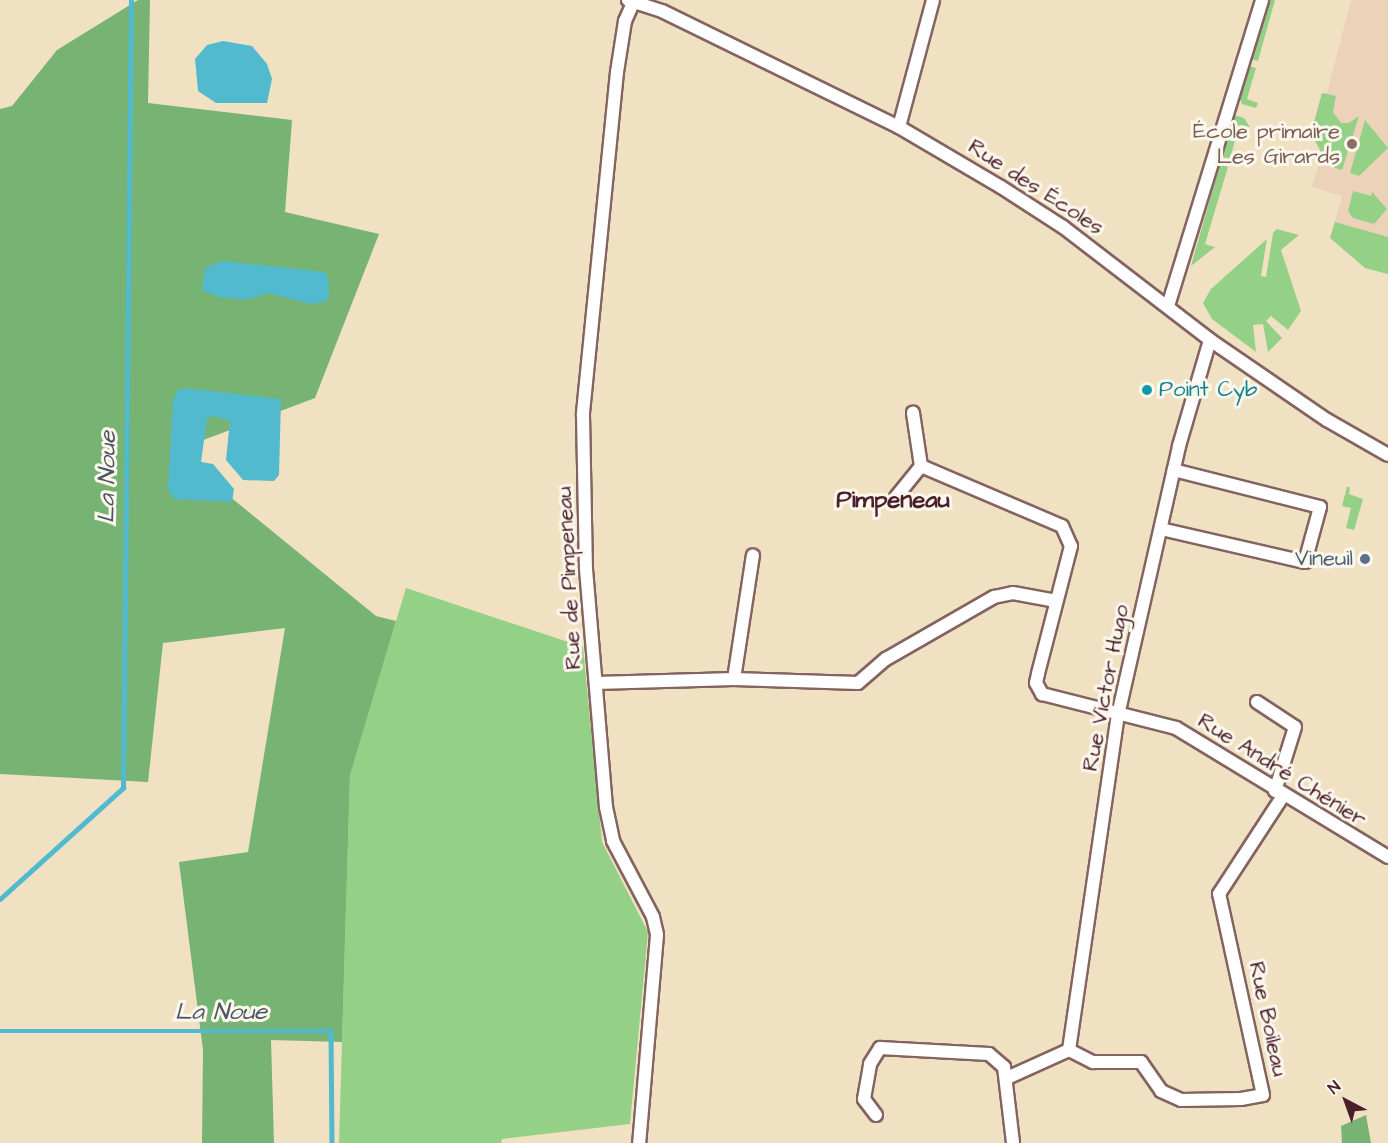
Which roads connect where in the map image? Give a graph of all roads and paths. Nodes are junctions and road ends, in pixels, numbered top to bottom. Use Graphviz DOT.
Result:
graph roads {
  1 [pos="933,0"];
  2 [pos="1262,0"];
  3 [pos="631,2"];
  4 [pos="899,127"];
  5 [pos="1168,306"];
  6 [pos="1210,340"];
  7 [pos="913,413"];
  8 [pos="1388,455"];
  9 [pos="921,466"];
  10 [pos="1174,470"];
  11 [pos="896,497"];
  12 [pos="1161,530"];
  13 [pos="753,555"];
  14 [pos="1056,601"];
  15 [pos="734,679"];
  16 [pos="596,683"];
  17 [pos="1257,702"];
  18 [pos="1118,715"];
  19 [pos="1279,793"];
  20 [pos="1388,857"];
  21 [pos="1069,1050"];
  22 [pos="1006,1078"];
  23 [pos="876,1115"];
  24 [pos="639,1143"];
  25 [pos="1013,1143"];
  1 -- 4 [label="street"];
  2 -- 5 [label="street"];
  3 -- 4 [label="street, Rue des Écoles"];
  3 -- 16 [label="street, Rue de Pimpeneau"];
  4 -- 5 [label="street, Rue des Écoles"];
  5 -- 6 [label="street, Rue des Écoles"];
  6 -- 8 [label="street, Rue des Écoles"];
  6 -- 10 [label="street, Rue Victor Hugo"];
  7 -- 9 [label="street"];
  9 -- 11 [label="street"];
  9 -- 14 [label="street, Rue André Chénier"];
  10 -- 12 [label="street, Rue Victor Hugo"];
  10 -- 12 [label="street"];
  12 -- 18 [label="street, Rue Victor Hugo"];
  13 -- 15 [label="street"];
  14 -- 15 [label="street"];
  14 -- 18 [label="street, Rue André Chénier"];
  15 -- 16 [label="street"];
  16 -- 24 [label="street, Rue de Pimpeneau"];
  17 -- 19 [label="street"];
  18 -- 19 [label="street, Rue André Chénier"];
  18 -- 21 [label="street, Rue Victor Hugo"];
  19 -- 20 [label="street, Rue André Chénier"];
  19 -- 21 [label="street, Rue Boileau"];
  21 -- 22 [label="street"];
  22 -- 23 [label="street"];
  22 -- 25 [label="street"];
}
